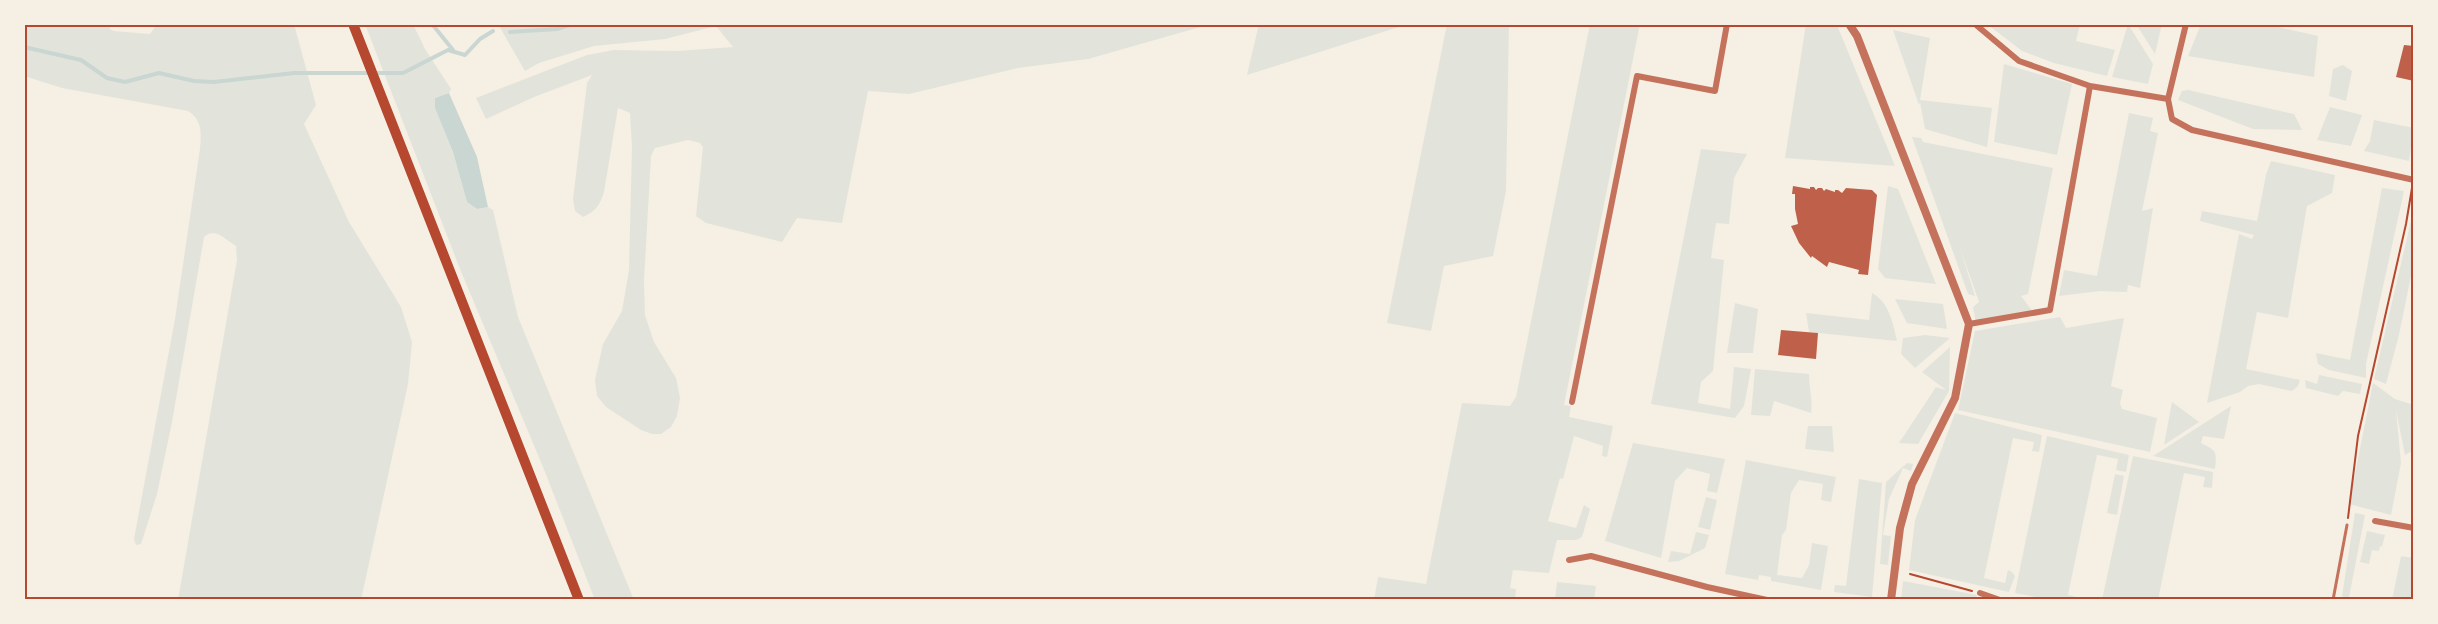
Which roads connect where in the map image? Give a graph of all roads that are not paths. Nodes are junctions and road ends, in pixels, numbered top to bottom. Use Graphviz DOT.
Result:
graph roads {
  1 [pos="352,24"];
  2 [pos="1727,24"];
  3 [pos="1849,24"];
  4 [pos="1976,24"];
  5 [pos="2186,24"];
  6 [pos="2090,86"];
  7 [pos="2169,99"];
  8 [pos="2413,183"];
  9 [pos="1969,324"];
  10 [pos="1572,402"];
  11 [pos="2375,521"];
  12 [pos="2347,525"];
  13 [pos="2414,528"];
  14 [pos="1569,560"];
  15 [pos="1980,593"];
  16 [pos="579,600"];
  17 [pos="1767,600"];
  18 [pos="1891,600"];
  19 [pos="2000,600"];
  20 [pos="2333,600"];
  1 -- 16 [label="main road"];
  2 -- 10 [label="street"];
  3 -- 9 [label="street"];
  4 -- 6 [label="street"];
  5 -- 7 [label="street"];
  6 -- 7 [label="street"];
  6 -- 9 [label="street"];
  7 -- 8 [label="street"];
  9 -- 18 [label="street"];
  11 -- 13 [label="street"];
  12 -- 20 [label="lane"];
  14 -- 17 [label="street"];
  15 -- 19 [label="street"];
}
